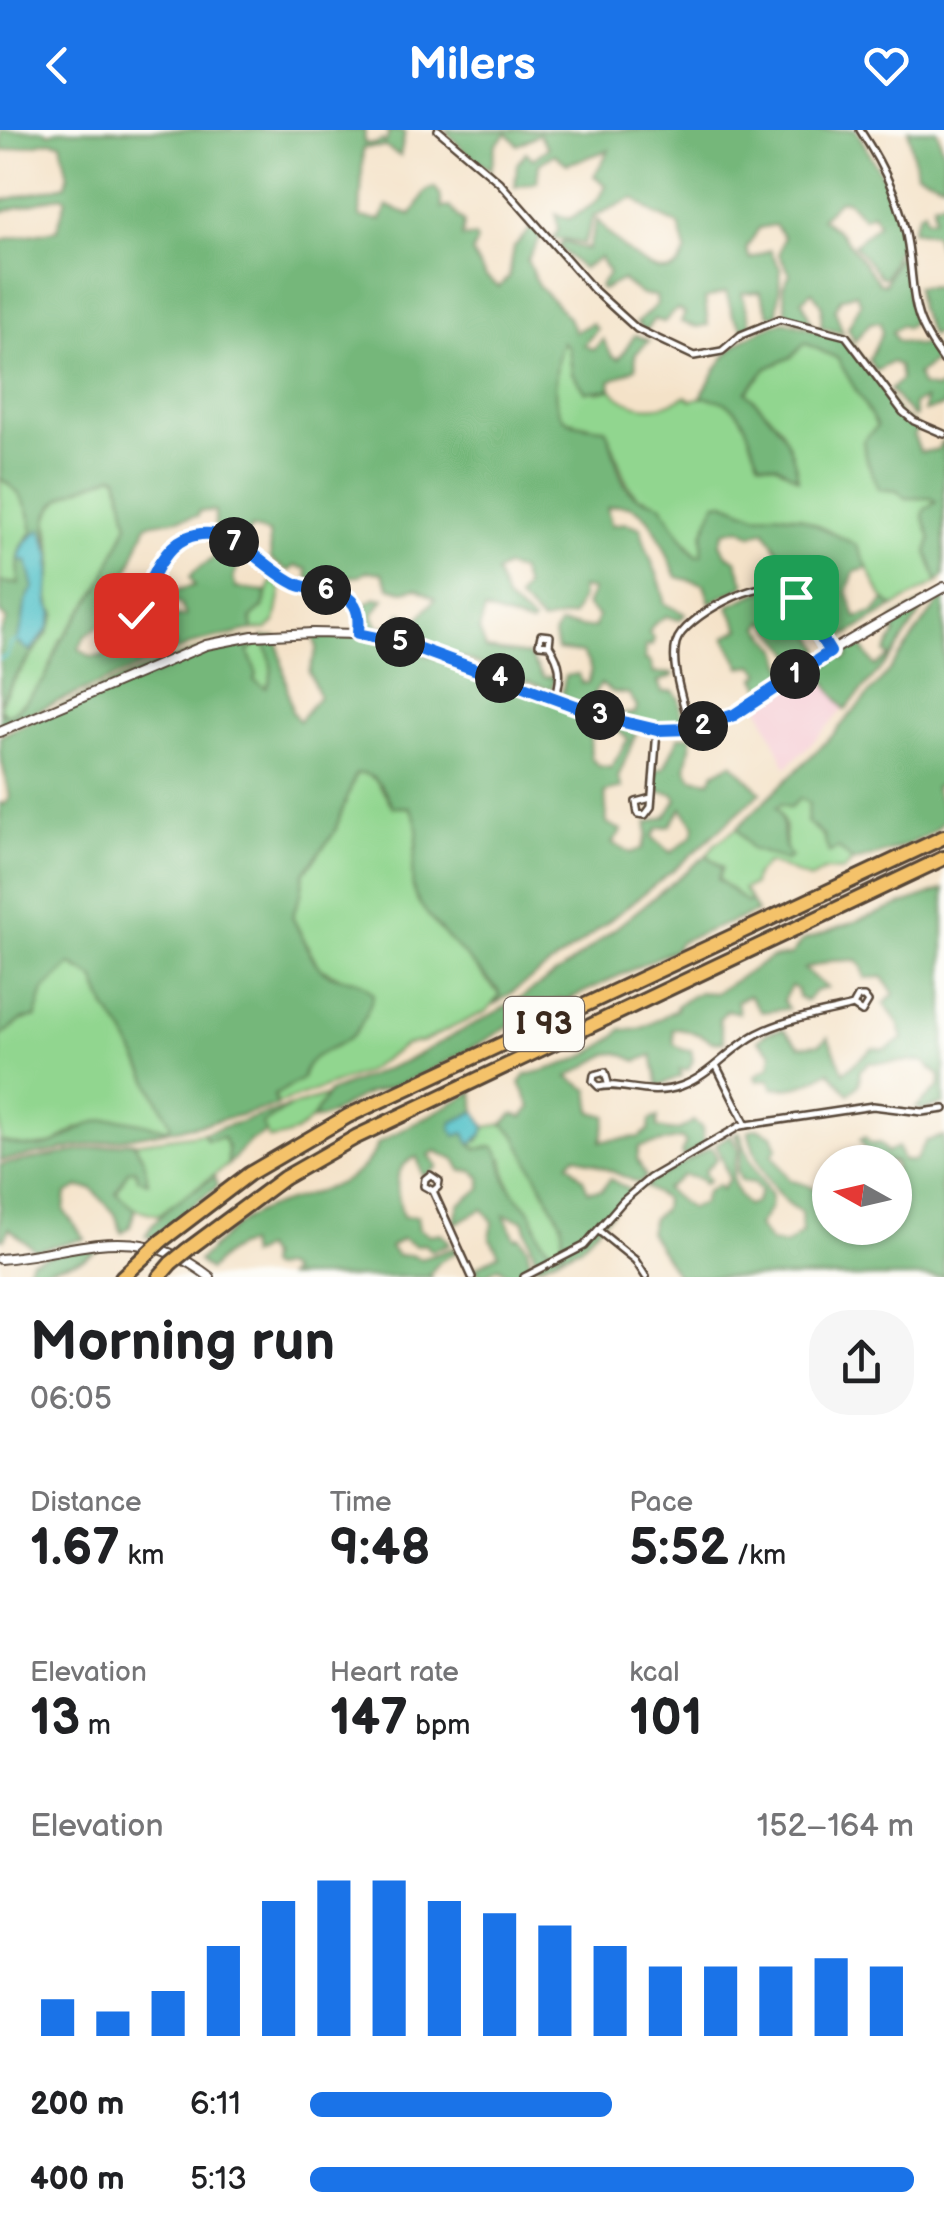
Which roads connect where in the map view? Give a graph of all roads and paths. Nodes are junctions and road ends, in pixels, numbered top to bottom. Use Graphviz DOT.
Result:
graph roads {
  1 [pos="438,130"];
  2 [pos="860,130"];
  3 [pos="944,362"];
  4 [pos="944,434"];
  5 [pos="944,587"];
  6 [pos="136,615"];
  7 [pos="358,634"];
  8 [pos="549,645"];
  9 [pos="830,652"];
  10 [pos="556,698"];
  11 [pos="690,729"];
  12 [pos="657,730"];
  13 [pos="0,732"];
  14 [pos="652,798"];
  15 [pos="944,836"];
  16 [pos="944,858"];
  17 [pos="853,1006"];
  18 [pos="716,1064"];
  19 [pos="608,1083"];
  20 [pos="944,1109"];
  21 [pos="746,1125"];
  22 [pos="433,1191"];
  23 [pos="599,1231"];
  24 [pos="0,1259"];
  25 [pos="122,1277"];
  26 [pos="159,1277"];
  27 [pos="210,1277"];
  28 [pos="472,1277"];
  29 [pos="524,1277"];
  30 [pos="646,1277"];
  1 -- 4 [label="street"];
  2 -- 3 [label="street"];
  5 -- 9 [label="street"];
  6 -- 7 [label="street"];
  7 -- 10 [label="street"];
  7 -- 13 [label="street"];
  8 -- 10 [label="street"];
  9 -- 11 [label="street"];
  9 -- 11 [label="street"];
  10 -- 12 [label="street"];
  11 -- 12 [label="street"];
  12 -- 14 [label="street"];
  15 -- 25 [label="highway, I 93, bridge"];
  16 -- 26 [label="highway, I 93, bridge"];
  17 -- 18 [label="street"];
  18 -- 19 [label="street"];
  18 -- 21 [label="street"];
  20 -- 21 [label="street"];
  21 -- 23 [label="street"];
  22 -- 28 [label="street"];
  23 -- 29 [label="street"];
  23 -- 30 [label="street"];
  24 -- 27 [label="street"];
}
